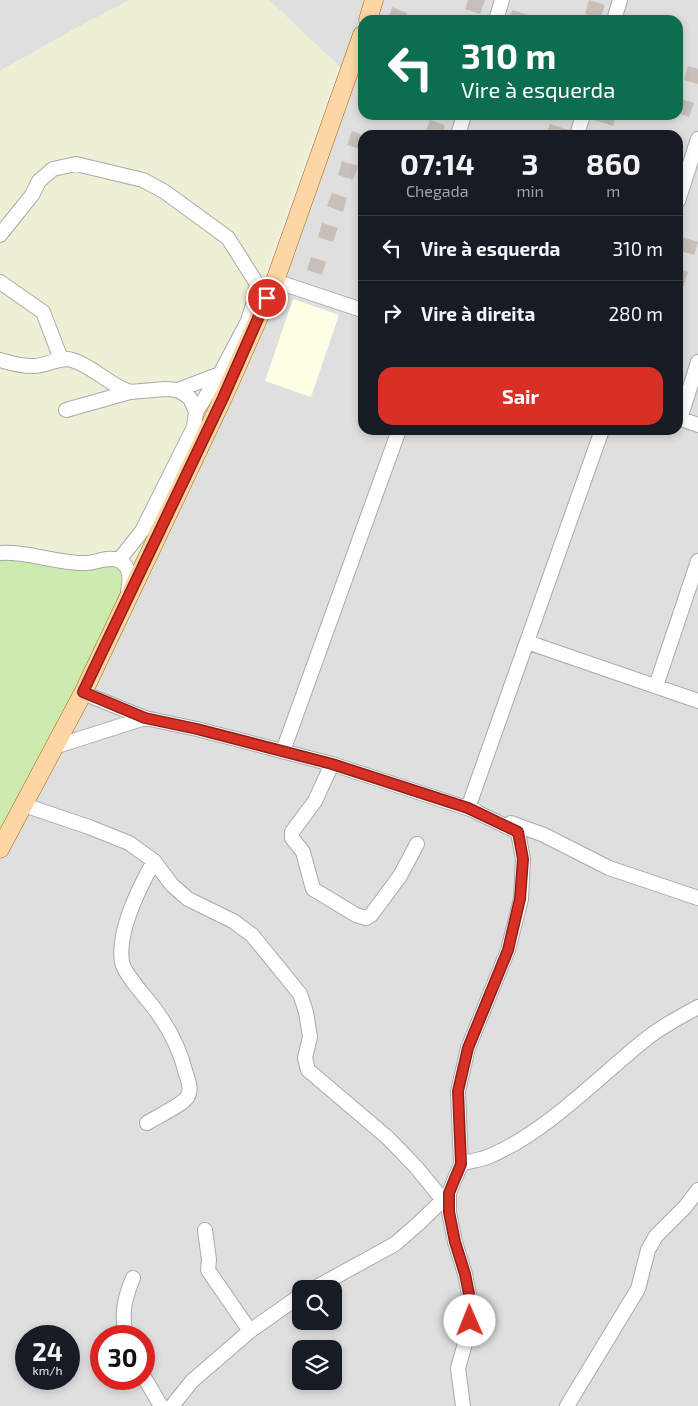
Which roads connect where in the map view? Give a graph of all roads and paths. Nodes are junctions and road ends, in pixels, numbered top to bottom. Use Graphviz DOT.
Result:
graph roads {
  1 [pos="374,0"];
  2 [pos="502,0"];
  3 [pos="620,0"];
  4 [pos="370,15"];
  5 [pos="498,15"];
  6 [pos="616,15"];
  7 [pos="358,46"];
  8 [pos="698,139"];
  9 [pos="683,186"];
  10 [pos="0,235"];
  11 [pos="275,281"];
  12 [pos="0,282"];
  13 [pos="358,309"];
  14 [pos="0,360"];
  15 [pos="61,360"];
  16 [pos="698,362"];
  17 [pos="220,374"];
  18 [pos="178,390"];
  19 [pos="130,392"];
  20 [pos="683,406"];
  21 [pos="66,410"];
  22 [pos="196,412"];
  23 [pos="683,419"];
  24 [pos="698,425"];
  25 [pos="397,435"];
  26 [pos="600,435"];
  27 [pos="0,553"];
  28 [pos="119,560"];
  29 [pos="698,561"];
  30 [pos="126,601"];
  31 [pos="527,642"];
  32 [pos="656,686"];
  33 [pos="83,692"];
  34 [pos="698,701"];
  35 [pos="145,718"];
  36 [pos="54,747"];
  37 [pos="283,751"];
  38 [pos="332,764"];
  39 [pos="24,805"];
  40 [pos="468,808"];
  41 [pos="417,844"];
  42 [pos="0,850"];
  43 [pos="154,861"];
  44 [pos="698,898"];
  45 [pos="698,1007"];
  46 [pos="146,1123"];
  47 [pos="461,1164"];
  48 [pos="698,1190"];
  49 [pos="446,1196"];
  50 [pos="205,1230"];
  51 [pos="133,1278"];
  52 [pos="329,1280"];
  53 [pos="292,1301"];
  54 [pos="125,1325"];
  55 [pos="250,1331"];
  56 [pos="152,1390"];
  57 [pos="161,1406"];
  58 [pos="172,1406"];
  59 [pos="463,1406"];
  60 [pos="567,1406"];
  1 -- 4 [label="main road"];
  2 -- 5 [label="street"];
  3 -- 6 [label="street"];
  7 -- 11 [label="main road"];
  8 -- 9 [label="street"];
  10 -- 17 [label="street"];
  11 -- 13 [label="street"];
  11 -- 30 [label="main road"];
  12 -- 15 [label="street"];
  14 -- 15 [label="street"];
  15 -- 19 [label="street"];
  16 -- 20 [label="street"];
  17 -- 18 [label="street"];
  17 -- 22 [label="street"];
  18 -- 19 [label="street"];
  18 -- 22 [label="street"];
  19 -- 21 [label="street"];
  22 -- 28 [label="street"];
  23 -- 24 [label="street"];
  25 -- 37 [label="street"];
  26 -- 31 [label="street"];
  27 -- 28 [label="street"];
  28 -- 30 [label="street"];
  29 -- 32 [label="street"];
  30 -- 33 [label="main road"];
  31 -- 32 [label="street"];
  31 -- 40 [label="street"];
  32 -- 34 [label="street"];
  33 -- 35 [label="street"];
  33 -- 36 [label="main road"];
  35 -- 36 [label="street"];
  35 -- 37 [label="street"];
  36 -- 39 [label="main road"];
  37 -- 38 [label="street"];
  38 -- 40 [label="street"];
  38 -- 41 [label="street"];
  39 -- 42 [label="main road"];
  39 -- 43 [label="street"];
  40 -- 44 [label="street"];
  40 -- 47 [label="street"];
  43 -- 46 [label="street"];
  43 -- 49 [label="street"];
  45 -- 47 [label="street"];
  47 -- 49 [label="street"];
  48 -- 60 [label="street"];
  49 -- 52 [label="street"];
  49 -- 59 [label="street"];
  50 -- 55 [label="street"];
  51 -- 54 [label="street"];
  53 -- 55 [label="street"];
  55 -- 58 [label="street"];
  56 -- 57 [label="street"];
}
